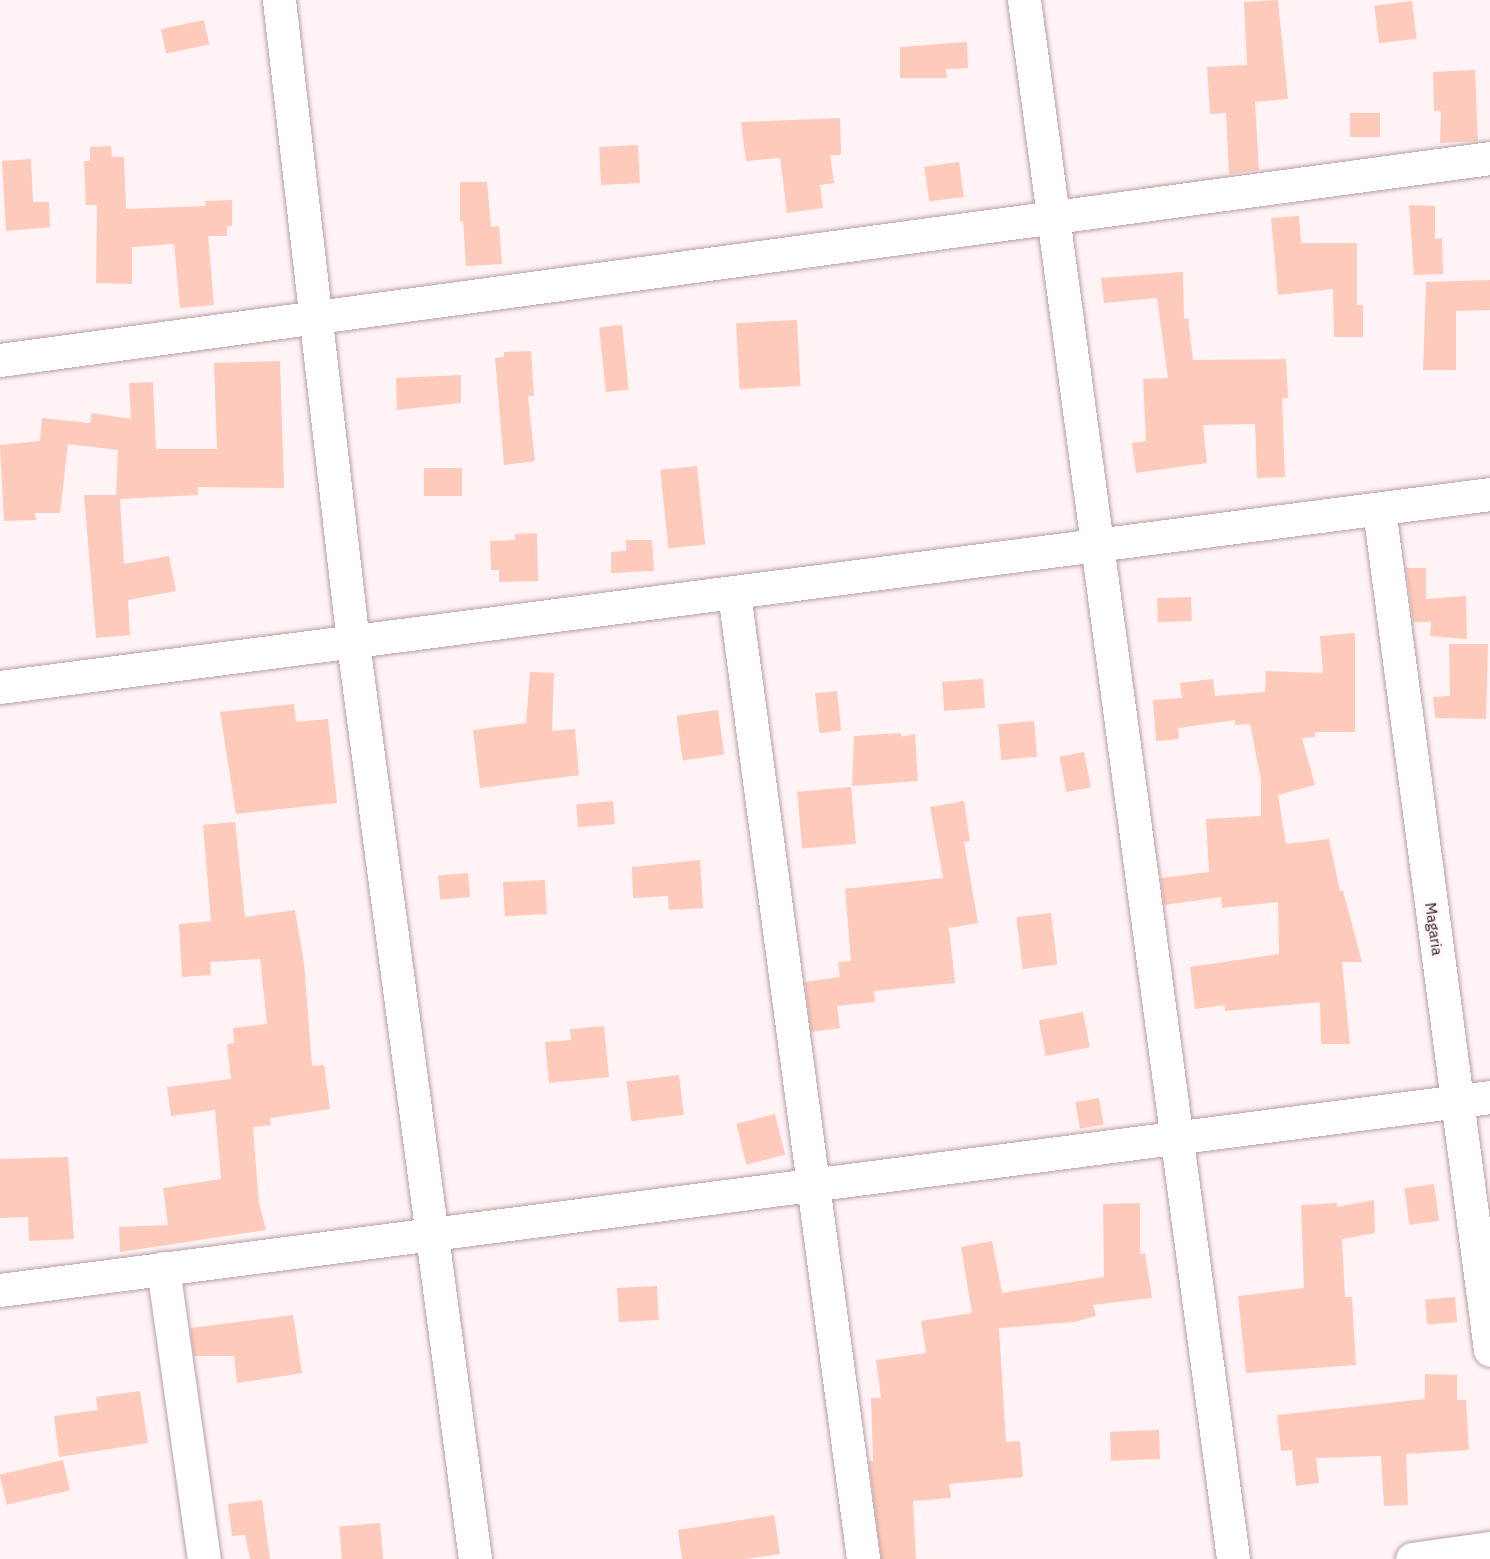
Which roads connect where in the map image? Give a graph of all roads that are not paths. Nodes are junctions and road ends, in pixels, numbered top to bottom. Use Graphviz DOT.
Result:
graph roads {
  1 [pos="279,0"];
  2 [pos="1024,0"];
  3 [pos="1490,158"];
  4 [pos="1053,217"];
  5 [pos="313,318"];
  6 [pos="0,360"];
  7 [pos="1490,494"];
  8 [pos="1378,509"];
  9 [pos="1098,546"];
  10 [pos="734,593"];
  11 [pos="353,643"];
  12 [pos="0,687"];
  13 [pos="1490,1097"];
  14 [pos="1457,1101"];
  15 [pos="1177,1136"];
  16 [pos="813,1183"];
  17 [pos="431,1231"];
  18 [pos="163,1268"];
  19 [pos="0,1290"];
  20 [pos="1490,1350"];
  21 [pos="1490,1548"];
  22 [pos="204,1559"];
  23 [pos="475,1559"];
  24 [pos="863,1559"];
  25 [pos="1233,1559"];
  26 [pos="1412,1559"];
  1 -- 5 [label="street"];
  2 -- 4 [label="street"];
  3 -- 4 [label="street"];
  4 -- 5 [label="street"];
  4 -- 9 [label="street"];
  5 -- 6 [label="street"];
  5 -- 11 [label="street"];
  7 -- 8 [label="street"];
  8 -- 9 [label="street"];
  8 -- 14 [label="street, Magaria"];
  9 -- 10 [label="street"];
  9 -- 15 [label="street"];
  10 -- 11 [label="street"];
  10 -- 16 [label="street"];
  11 -- 12 [label="street"];
  11 -- 17 [label="street"];
  13 -- 14 [label="street"];
  14 -- 15 [label="street"];
  14 -- 20 [label="street, Magaria"];
  15 -- 16 [label="street"];
  15 -- 25 [label="street"];
  16 -- 17 [label="street"];
  16 -- 24 [label="street"];
  17 -- 18 [label="street"];
  17 -- 23 [label="street"];
  18 -- 19 [label="street"];
  18 -- 22 [label="street"];
  21 -- 26 [label="street"];
}
